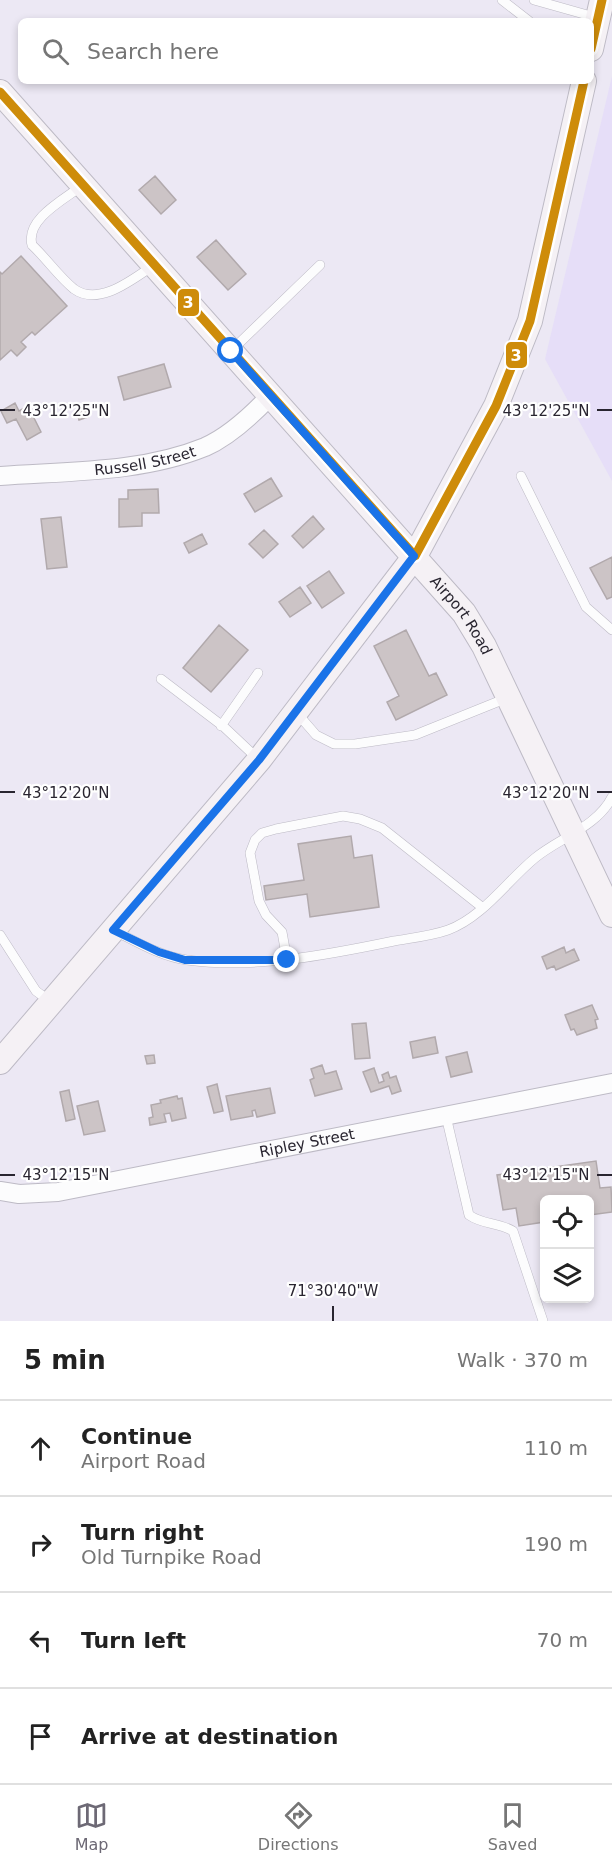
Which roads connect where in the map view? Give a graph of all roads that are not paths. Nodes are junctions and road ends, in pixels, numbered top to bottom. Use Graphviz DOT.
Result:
graph roads {
  1 [pos="502,0"];
  2 [pos="534,0"];
  3 [pos="600,9"];
  4 [pos="525,18"];
  5 [pos="594,36"];
  6 [pos="583,84"];
  7 [pos="0,92"];
  8 [pos="83,185"];
  9 [pos="154,265"];
  10 [pos="320,265"];
  11 [pos="231,351"];
  12 [pos="270,396"];
  13 [pos="0,476"];
  14 [pos="521,476"];
  15 [pos="414,556"];
  16 [pos="612,630"];
  17 [pos="258,673"];
  18 [pos="161,679"];
  19 [pos="509,697"];
  20 [pos="296,712"];
  21 [pos="221,726"];
  22 [pos="259,760"];
  23 [pos="612,797"];
  24 [pos="575,833"];
  25 [pos="483,908"];
  26 [pos="612,915"];
  27 [pos="113,930"];
  28 [pos="0,936"];
  29 [pos="287,960"];
  30 [pos="51,1002"];
  31 [pos="0,1062"];
  32 [pos="612,1083"];
  33 [pos="446,1116"];
  34 [pos="0,1191"];
  35 [pos="543,1321"];
  1 -- 4 [label="lane"];
  2 -- 3 [label="lane"];
  3 -- 5 [label="street"];
  6 -- 15 [label="street"];
  7 -- 8 [label="street, Airport Road"];
  8 -- 9 [label="street, Airport Road"];
  8 -- 9 [label="lane"];
  9 -- 11 [label="street, Airport Road"];
  10 -- 11 [label="lane"];
  11 -- 12 [label="street, Airport Road"];
  12 -- 13 [label="street, Russell Street"];
  12 -- 15 [label="street, Airport Road"];
  14 -- 16 [label="lane"];
  15 -- 19 [label="street, Airport Road"];
  15 -- 20 [label="street"];
  17 -- 21 [label="lane"];
  18 -- 21 [label="lane"];
  19 -- 20 [label="lane"];
  19 -- 24 [label="street, Airport Road"];
  20 -- 22 [label="street"];
  21 -- 22 [label="lane"];
  22 -- 27 [label="street"];
  23 -- 24 [label="lane"];
  24 -- 25 [label="lane"];
  24 -- 26 [label="street, Airport Road"];
  25 -- 29 [label="lane"];
  25 -- 29 [label="lane"];
  27 -- 29 [label="lane"];
  27 -- 30 [label="street"];
  28 -- 30 [label="lane"];
  30 -- 31 [label="street"];
  32 -- 33 [label="street, Ripley Street"];
  33 -- 34 [label="street, Ripley Street"];
  33 -- 35 [label="lane"];
}
